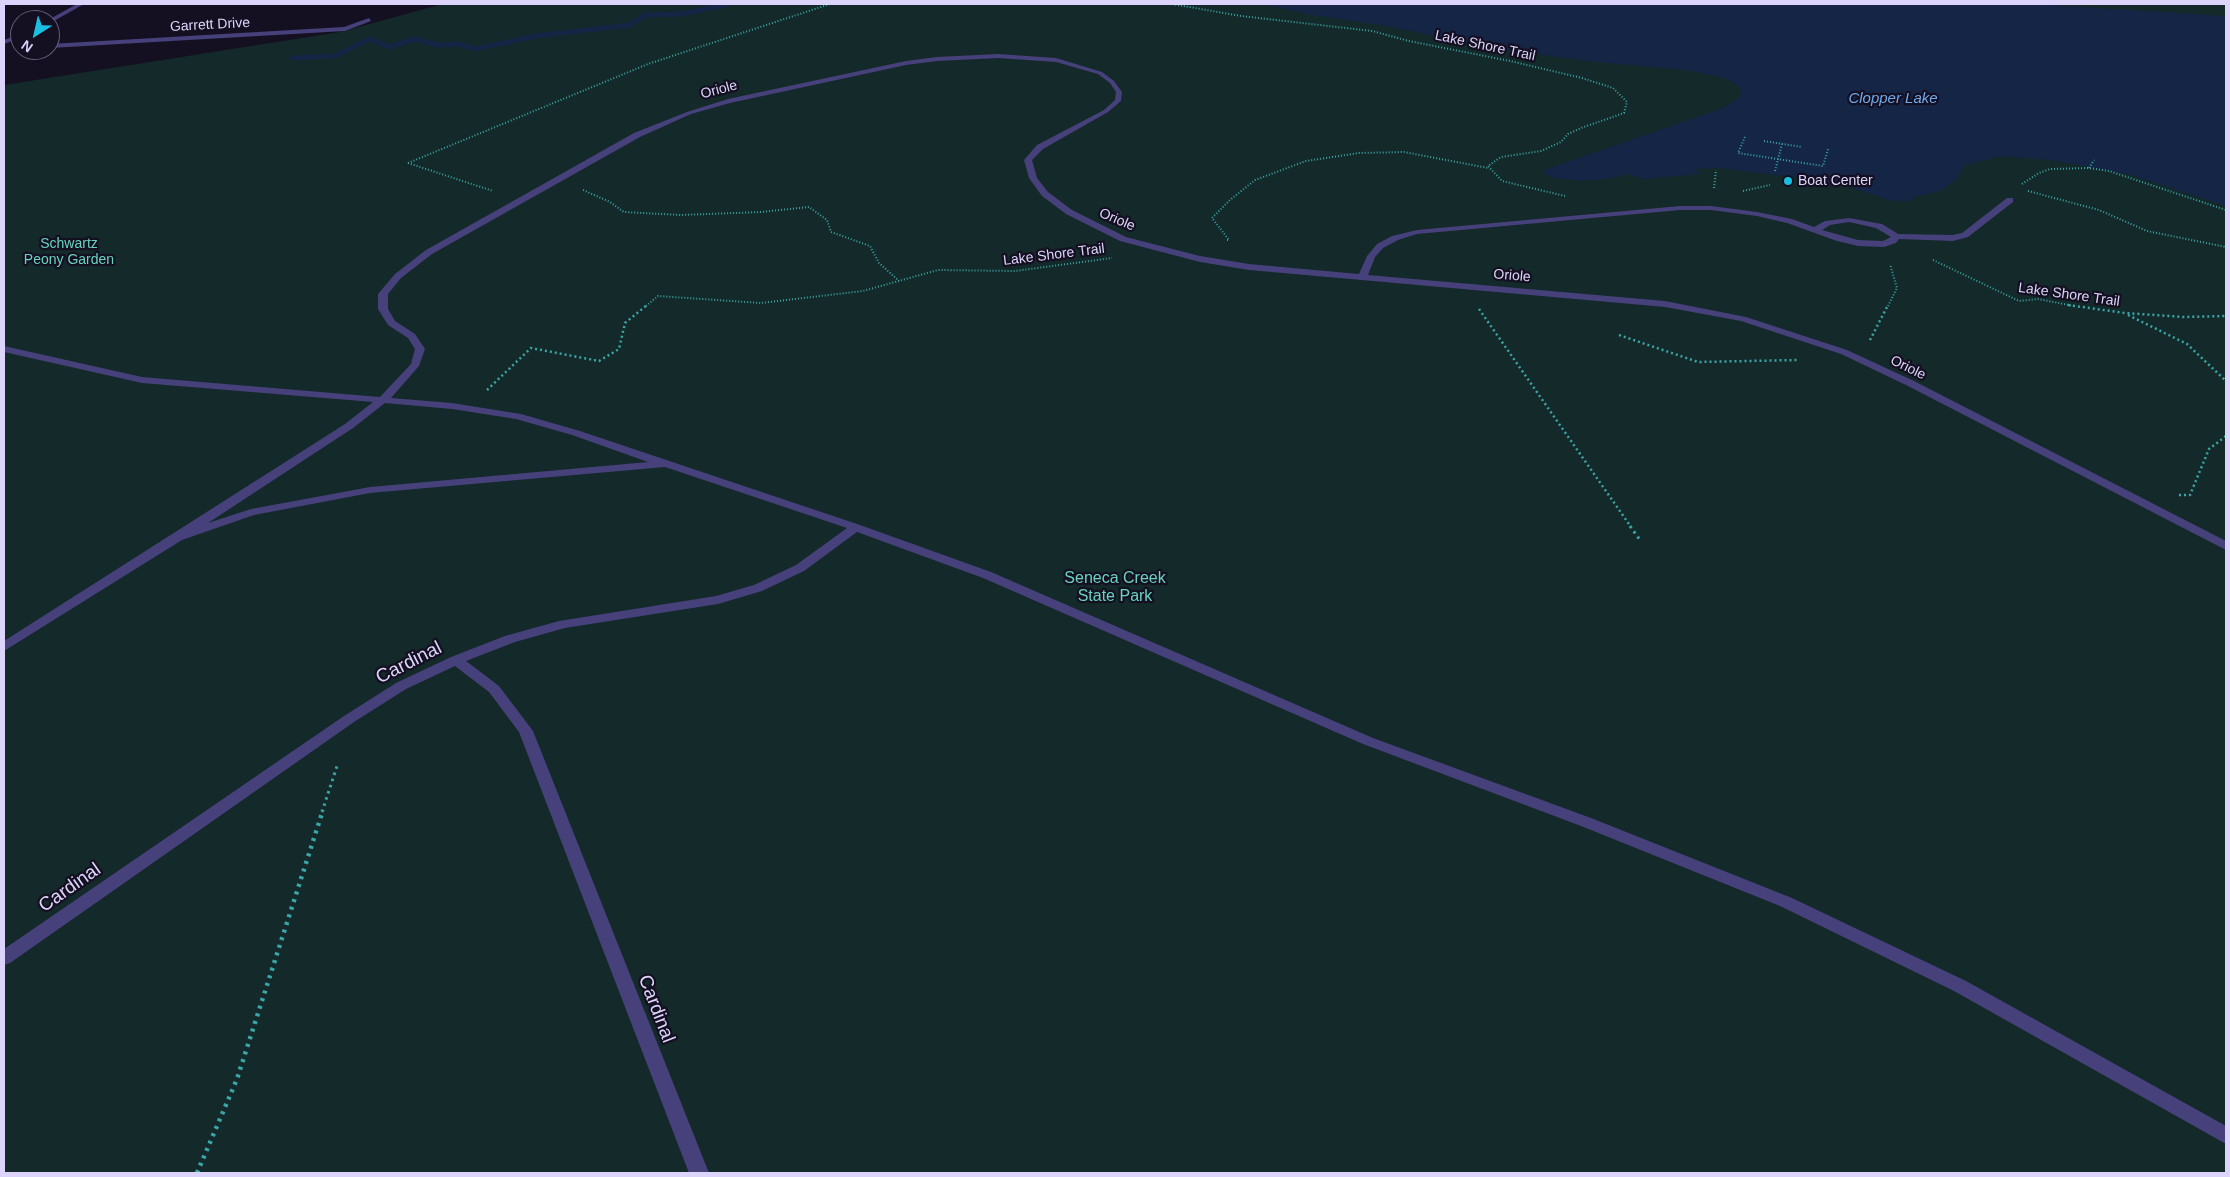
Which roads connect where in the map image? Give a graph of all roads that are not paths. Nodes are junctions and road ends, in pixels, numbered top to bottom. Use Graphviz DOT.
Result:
graph roads {
  1 [pos="81,4"];
  2 [pos="60,16"];
  3 [pos="370,20"];
  4 [pos="60,45"];
  5 [pos="2010,200"];
  6 [pos="1816,230"];
  7 [pos="1899,236"];
  8 [pos="1362,276"];
  9 [pos="4,349"];
  10 [pos="383,400"];
  11 [pos="666,464"];
  12 [pos="856,527"];
  13 [pos="178,537"];
  14 [pos="2226,546"];
  15 [pos="4,647"];
  16 [pos="456,660"];
  17 [pos="4,958"];
  18 [pos="2226,1136"];
  19 [pos="699,1173"];
  1 -- 2 [label="street"];
  3 -- 4 [label="street, Garrett Drive"];
  5 -- 7 [label="street"];
  6 -- 7 [label="street"];
  6 -- 7 [label="street"];
  6 -- 8 [label="street"];
  8 -- 10 [label="street, Oriole"];
  8 -- 14 [label="street, Oriole"];
  9 -- 10 [label="street"];
  10 -- 11 [label="street"];
  10 -- 13 [label="street, Oriole"];
  11 -- 12 [label="street"];
  11 -- 13 [label="street"];
  12 -- 16 [label="street"];
  12 -- 18 [label="street"];
  13 -- 15 [label="street"];
  16 -- 17 [label="street, Cardinal"];
  16 -- 19 [label="street, Cardinal"];
}
